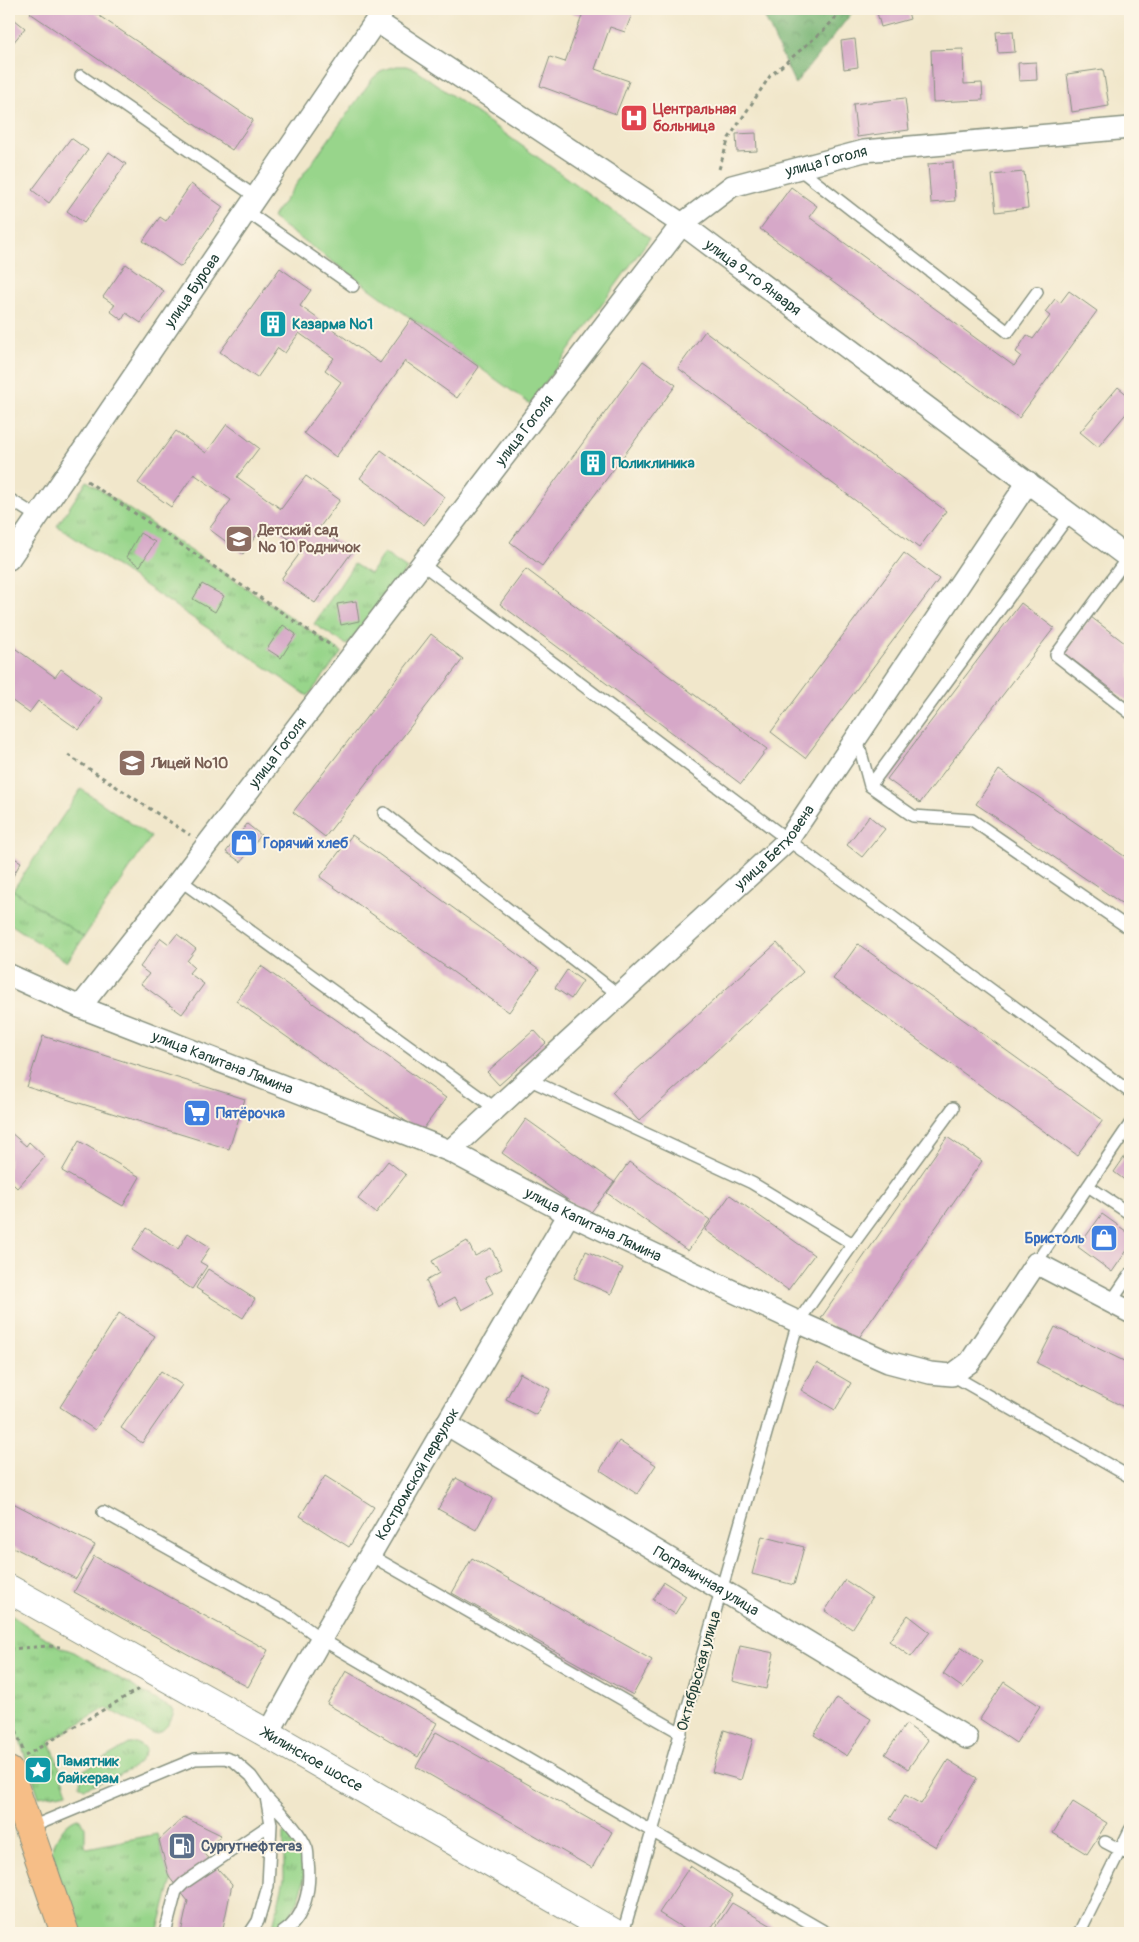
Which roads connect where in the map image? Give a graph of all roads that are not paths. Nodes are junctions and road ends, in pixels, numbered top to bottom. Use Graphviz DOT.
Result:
graph roads {
  1 [pos="380,15"];
  2 [pos="81,76"];
  3 [pos="1130,128"];
  4 [pos="799,169"];
  5 [pos="251,204"];
  6 [pos="682,224"];
  7 [pos="353,286"];
  8 [pos="1037,292"];
  9 [pos="1028,482"];
  10 [pos="9,499"];
  11 [pos="1070,514"];
  12 [pos="38,517"];
  13 [pos="1129,558"];
  14 [pos="9,559"];
  15 [pos="422,564"];
  16 [pos="1130,713"];
  17 [pos="857,737"];
  18 [pos="870,786"];
  19 [pos="384,813"];
  20 [pos="788,840"];
  21 [pos="180,880"];
  22 [pos="1130,929"];
  23 [pos="9,975"];
  24 [pos="619,995"];
  25 [pos="80,1007"];
  26 [pos="528,1079"];
  27 [pos="1130,1092"];
  28 [pos="953,1108"];
  29 [pos="496,1109"];
  30 [pos="1130,1124"];
  31 [pos="450,1151"];
  32 [pos="1088,1186"];
  33 [pos="569,1214"];
  34 [pos="1130,1214"];
  35 [pos="852,1244"];
  36 [pos="1036,1263"];
  37 [pos="1130,1274"];
  38 [pos="1111,1302"];
  39 [pos="1130,1312"];
  40 [pos="798,1322"];
  41 [pos="952,1375"];
  42 [pos="446,1424"];
  43 [pos="1130,1477"];
  44 [pos="103,1512"];
  45 [pos="370,1555"];
  46 [pos="9,1589"];
  47 [pos="723,1590"];
  48 [pos="321,1639"];
  49 [pos="681,1733"];
  50 [pos="268,1734"];
  51 [pos="967,1738"];
  52 [pos="17,1763"];
  53 [pos="266,1797"];
  54 [pos="14,1802"];
  55 [pos="271,1824"];
  56 [pos="29,1828"];
  57 [pos="1130,1830"];
  58 [pos="652,1833"];
  59 [pos="1105,1842"];
  60 [pos="1125,1852"];
  61 [pos="65,1933"];
  62 [pos="165,1933"];
  63 [pos="250,1933"];
  64 [pos="282,1933"];
  65 [pos="614,1933"];
  66 [pos="623,1933"];
  67 [pos="827,1933"];
  68 [pos="1079,1933"];
  1 -- 5 [label="street, улица Бурова"];
  1 -- 6 [label="street, улица 9-го Января"];
  2 -- 5 [label="lane"];
  3 -- 4 [label="street, улица Гоголя"];
  4 -- 6 [label="street, улица Гоголя"];
  4 -- 8 [label="lane"];
  5 -- 7 [label="lane"];
  5 -- 12 [label="street, улица Бурова"];
  6 -- 9 [label="street, улица 9-го Января"];
  6 -- 15 [label="street, улица Гоголя"];
  9 -- 11 [label="street, улица 9-го Января"];
  9 -- 17 [label="street, улица Бетховена"];
  10 -- 12 [label="lane"];
  11 -- 13 [label="street, улица 9-го Января"];
  11 -- 18 [label="lane"];
  12 -- 14 [label="street, улица Бурова"];
  13 -- 16 [label="lane"];
  15 -- 20 [label="lane"];
  15 -- 21 [label="street, улица Гоголя"];
  17 -- 18 [label="lane"];
  17 -- 20 [label="street, улица Бетховена"];
  18 -- 22 [label="lane"];
  19 -- 24 [label="lane"];
  20 -- 24 [label="street, улица Бетховена"];
  20 -- 27 [label="lane"];
  21 -- 25 [label="street, улица Гоголя"];
  21 -- 29 [label="lane"];
  23 -- 25 [label="street, улица Капитана Лямина"];
  24 -- 26 [label="street, улица Бетховена"];
  25 -- 31 [label="street, улица Капитана Лямина"];
  26 -- 29 [label="street, улица Бетховена"];
  26 -- 35 [label="lane"];
  28 -- 35 [label="lane, Октябрьская улица"];
  29 -- 31 [label="street, улица Бетховена"];
  30 -- 32 [label="lane"];
  31 -- 33 [label="street, улица Капитана Лямина"];
  32 -- 34 [label="lane"];
  32 -- 36 [label="lane"];
  33 -- 40 [label="street, улица Капитана Лямина"];
  33 -- 42 [label="street, Костромской переулок"];
  35 -- 40 [label="lane, Октябрьская улица"];
  36 -- 38 [label="street"];
  36 -- 41 [label="street"];
  37 -- 38 [label="lane"];
  38 -- 39 [label="street"];
  40 -- 41 [label="street, улица Капитана Лямина"];
  40 -- 47 [label="lane, Октябрьская улица"];
  41 -- 43 [label="lane"];
  42 -- 45 [label="street, Костромской переулок"];
  42 -- 47 [label="street, Пограничная улица"];
  44 -- 48 [label="lane"];
  45 -- 48 [label="street, Костромской переулок"];
  45 -- 49 [label="lane"];
  46 -- 50 [label="street, Жилинское шоссе"];
  47 -- 49 [label="lane, Октябрьская улица"];
  47 -- 51 [label="street, Пограничная улица"];
  48 -- 50 [label="street, Костромской переулок"];
  48 -- 58 [label="lane"];
  49 -- 58 [label="lane, Октябрьская улица"];
  50 -- 65 [label="street, Жилинское шоссе"];
  52 -- 54 [label="main road"];
  53 -- 55 [label="lane"];
  53 -- 56 [label="lane"];
  53 -- 64 [label="lane"];
  54 -- 56 [label="main road"];
  55 -- 62 [label="lane"];
  55 -- 63 [label="lane"];
  56 -- 61 [label="main road"];
  57 -- 60 [label="lane"];
  58 -- 66 [label="lane, Октябрьская улица"];
  58 -- 67 [label="lane"];
  59 -- 60 [label="lane"];
  60 -- 68 [label="lane"];
}
